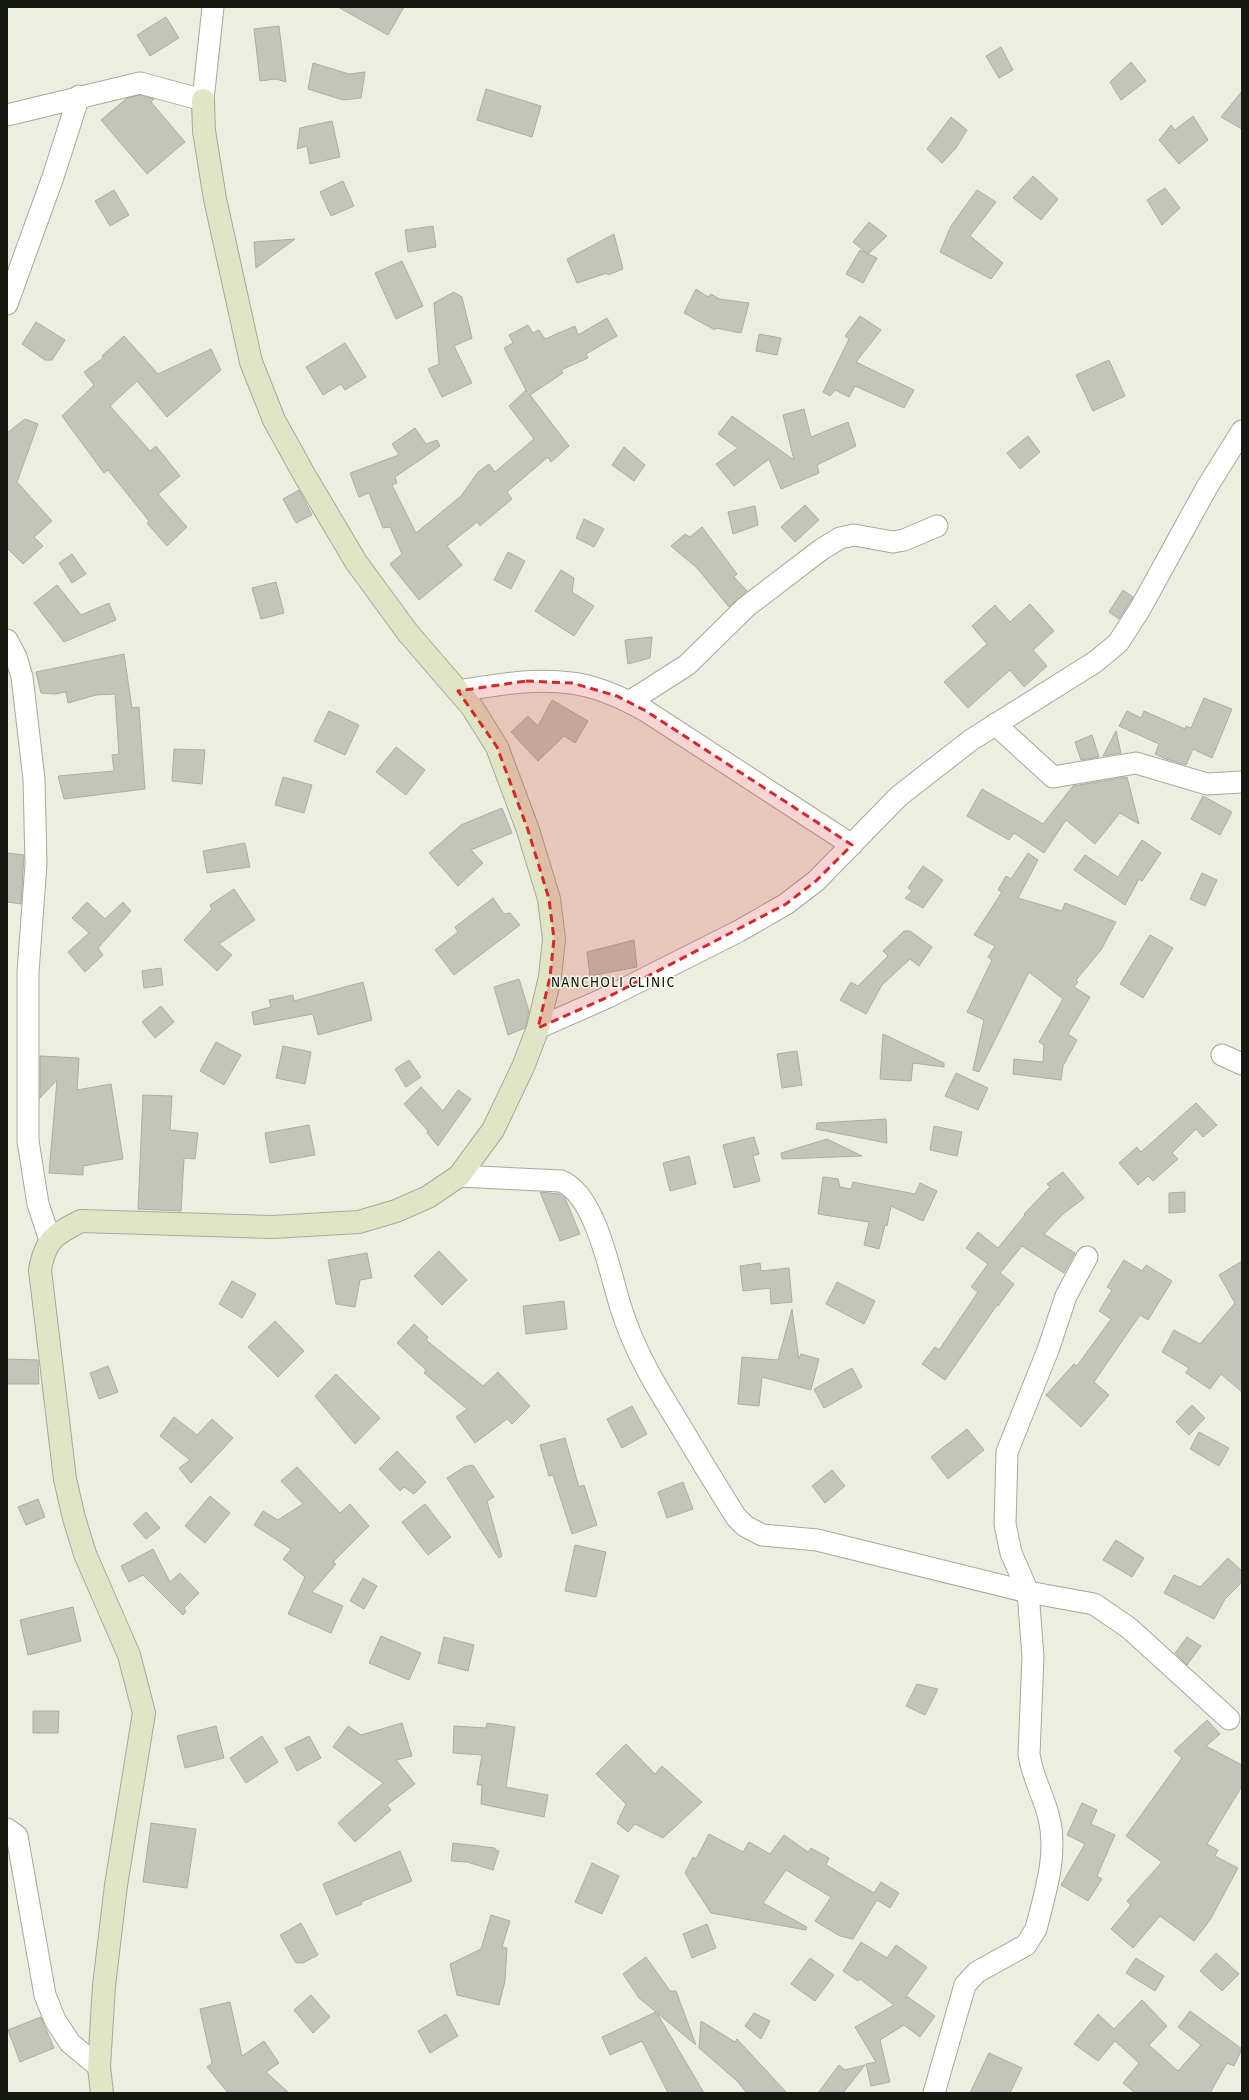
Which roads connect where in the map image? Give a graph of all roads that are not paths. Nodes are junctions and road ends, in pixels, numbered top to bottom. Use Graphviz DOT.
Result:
graph roads {
  1 [pos="213,7"];
  2 [pos="79,96"];
  3 [pos="203,100"];
  4 [pos="7,115"];
  5 [pos="7,304"];
  6 [pos="1242,431"];
  7 [pos="937,526"];
  8 [pos="7,640"];
  9 [pos="458,691"];
  10 [pos="629,702"];
  11 [pos="995,724"];
  12 [pos="1242,782"];
  13 [pos="852,846"];
  14 [pos="538,1028"];
  15 [pos="1222,1055"];
  16 [pos="1242,1064"];
  17 [pos="459,1176"];
  18 [pos="50,1240"];
  19 [pos="1087,1257"];
  20 [pos="1028,1592"];
  21 [pos="1229,1719"];
  22 [pos="7,1829"];
  23 [pos="99,2067"];
  24 [pos="102,2093"];
  25 [pos="934,2093"];
  1 -- 3 [label="street"];
  2 -- 3 [label="street"];
  2 -- 4 [label="street"];
  2 -- 5 [label="street"];
  3 -- 9 [label="street"];
  6 -- 11 [label="street"];
  7 -- 10 [label="street"];
  8 -- 18 [label="street"];
  9 -- 10 [label="street"];
  9 -- 14 [label="street"];
  10 -- 13 [label="street"];
  11 -- 12 [label="street"];
  11 -- 13 [label="street"];
  13 -- 14 [label="street"];
  14 -- 17 [label="street"];
  15 -- 16 [label="street"];
  17 -- 18 [label="street"];
  17 -- 20 [label="street"];
  18 -- 23 [label="street"];
  19 -- 20 [label="street"];
  20 -- 21 [label="street"];
  20 -- 25 [label="street"];
  22 -- 23 [label="street"];
  23 -- 24 [label="street"];
}
